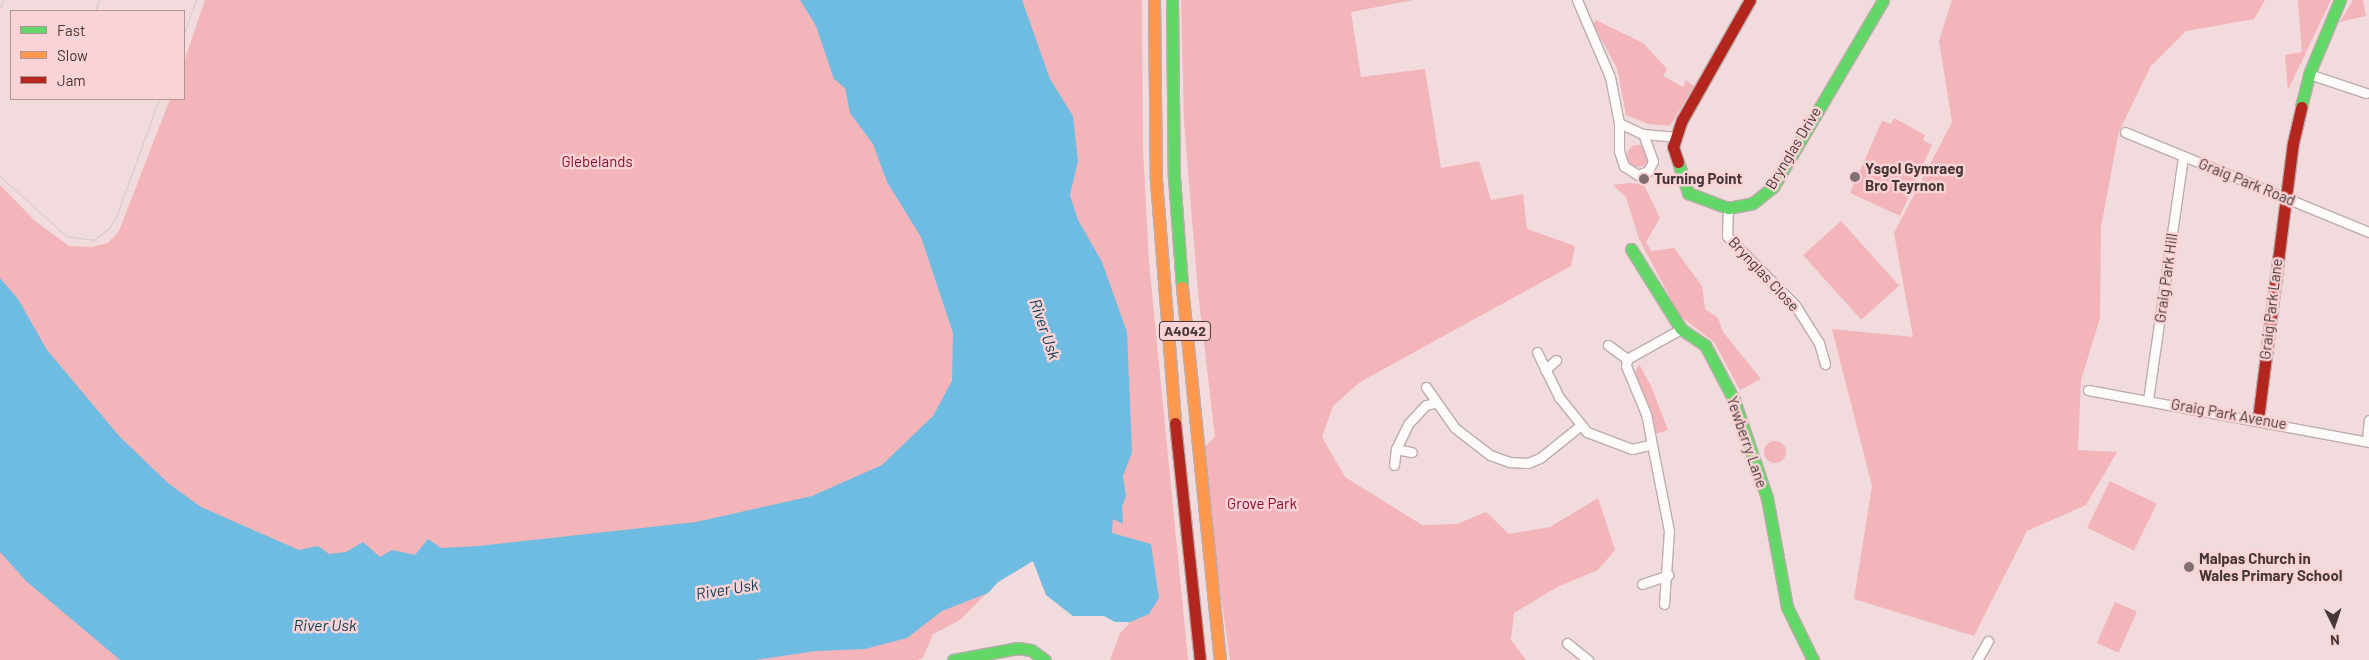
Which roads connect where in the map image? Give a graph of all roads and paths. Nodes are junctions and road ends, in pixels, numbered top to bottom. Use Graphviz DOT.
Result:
graph roads {
  1 [pos="1154,0"];
  2 [pos="1172,0"];
  3 [pos="1577,0"];
  4 [pos="1750,0"];
  5 [pos="1883,0"];
  6 [pos="2340,0"];
  7 [pos="2309,74"];
  8 [pos="2366,93"];
  9 [pos="1619,123"];
  10 [pos="2125,132"];
  11 [pos="1643,134"];
  12 [pos="1675,137"];
  13 [pos="2183,156"];
  14 [pos="2285,198"];
  15 [pos="1728,208"];
  16 [pos="2369,232"];
  17 [pos="1631,249"];
  18 [pos="1682,329"];
  19 [pos="1608,344"];
  20 [pos="1537,352"];
  21 [pos="1627,359"];
  22 [pos="1556,360"];
  23 [pos="1825,364"];
  24 [pos="1545,370"];
  25 [pos="1426,387"];
  26 [pos="2088,390"];
  27 [pos="2148,400"];
  28 [pos="1434,404"];
  29 [pos="2258,419"];
  30 [pos="2369,420"];
  31 [pos="1580,426"];
  32 [pos="2368,442"];
  33 [pos="1650,445"];
  34 [pos="1396,449"];
  35 [pos="1412,452"];
  36 [pos="1394,465"];
  37 [pos="1668,576"];
  38 [pos="1642,584"];
  39 [pos="1664,604"];
  40 [pos="1988,641"];
  41 [pos="1567,643"];
  42 [pos="953,660"];
  43 [pos="1045,660"];
  44 [pos="1200,660"];
  45 [pos="1220,660"];
  46 [pos="1588,660"];
  47 [pos="1813,660"];
  48 [pos="1977,660"];
  1 -- 44 [label="main road, A4042"];
  2 -- 45 [label="main road, A4042"];
  3 -- 9 [label="street"];
  4 -- 12 [label="main road"];
  5 -- 15 [label="main road, Brynglas Drive"];
  6 -- 7 [label="main road, Graig Park Lane"];
  7 -- 8 [label="street"];
  7 -- 14 [label="main road, Graig Park Lane"];
  9 -- 11 [label="street"];
  9 -- 11 [label="street"];
  10 -- 13 [label="street, Graig Park Road"];
  11 -- 12 [label="street"];
  12 -- 15 [label="main road"];
  13 -- 14 [label="street, Graig Park Road"];
  13 -- 27 [label="street, Graig Park Hill"];
  14 -- 16 [label="street, Graig Park Road"];
  14 -- 29 [label="main road, Graig Park Lane"];
  15 -- 23 [label="street, Brynglas Close"];
  17 -- 18 [label="main road, Yewberry Lane"];
  18 -- 21 [label="street"];
  18 -- 47 [label="main road, Yewberry Lane"];
  19 -- 21 [label="street"];
  20 -- 24 [label="street"];
  21 -- 33 [label="street"];
  22 -- 24 [label="street"];
  24 -- 31 [label="street"];
  25 -- 28 [label="street"];
  26 -- 27 [label="street, Graig Park Avenue"];
  27 -- 29 [label="street, Graig Park Avenue"];
  28 -- 31 [label="street"];
  28 -- 34 [label="street"];
  29 -- 32 [label="street, Graig Park Avenue"];
  30 -- 32 [label="street"];
  31 -- 33 [label="street"];
  33 -- 37 [label="street"];
  34 -- 35 [label="street"];
  34 -- 36 [label="street"];
  37 -- 38 [label="street"];
  37 -- 39 [label="street"];
  40 -- 48 [label="street"];
  41 -- 46 [label="street"];
  42 -- 43 [label="main road"];
}
